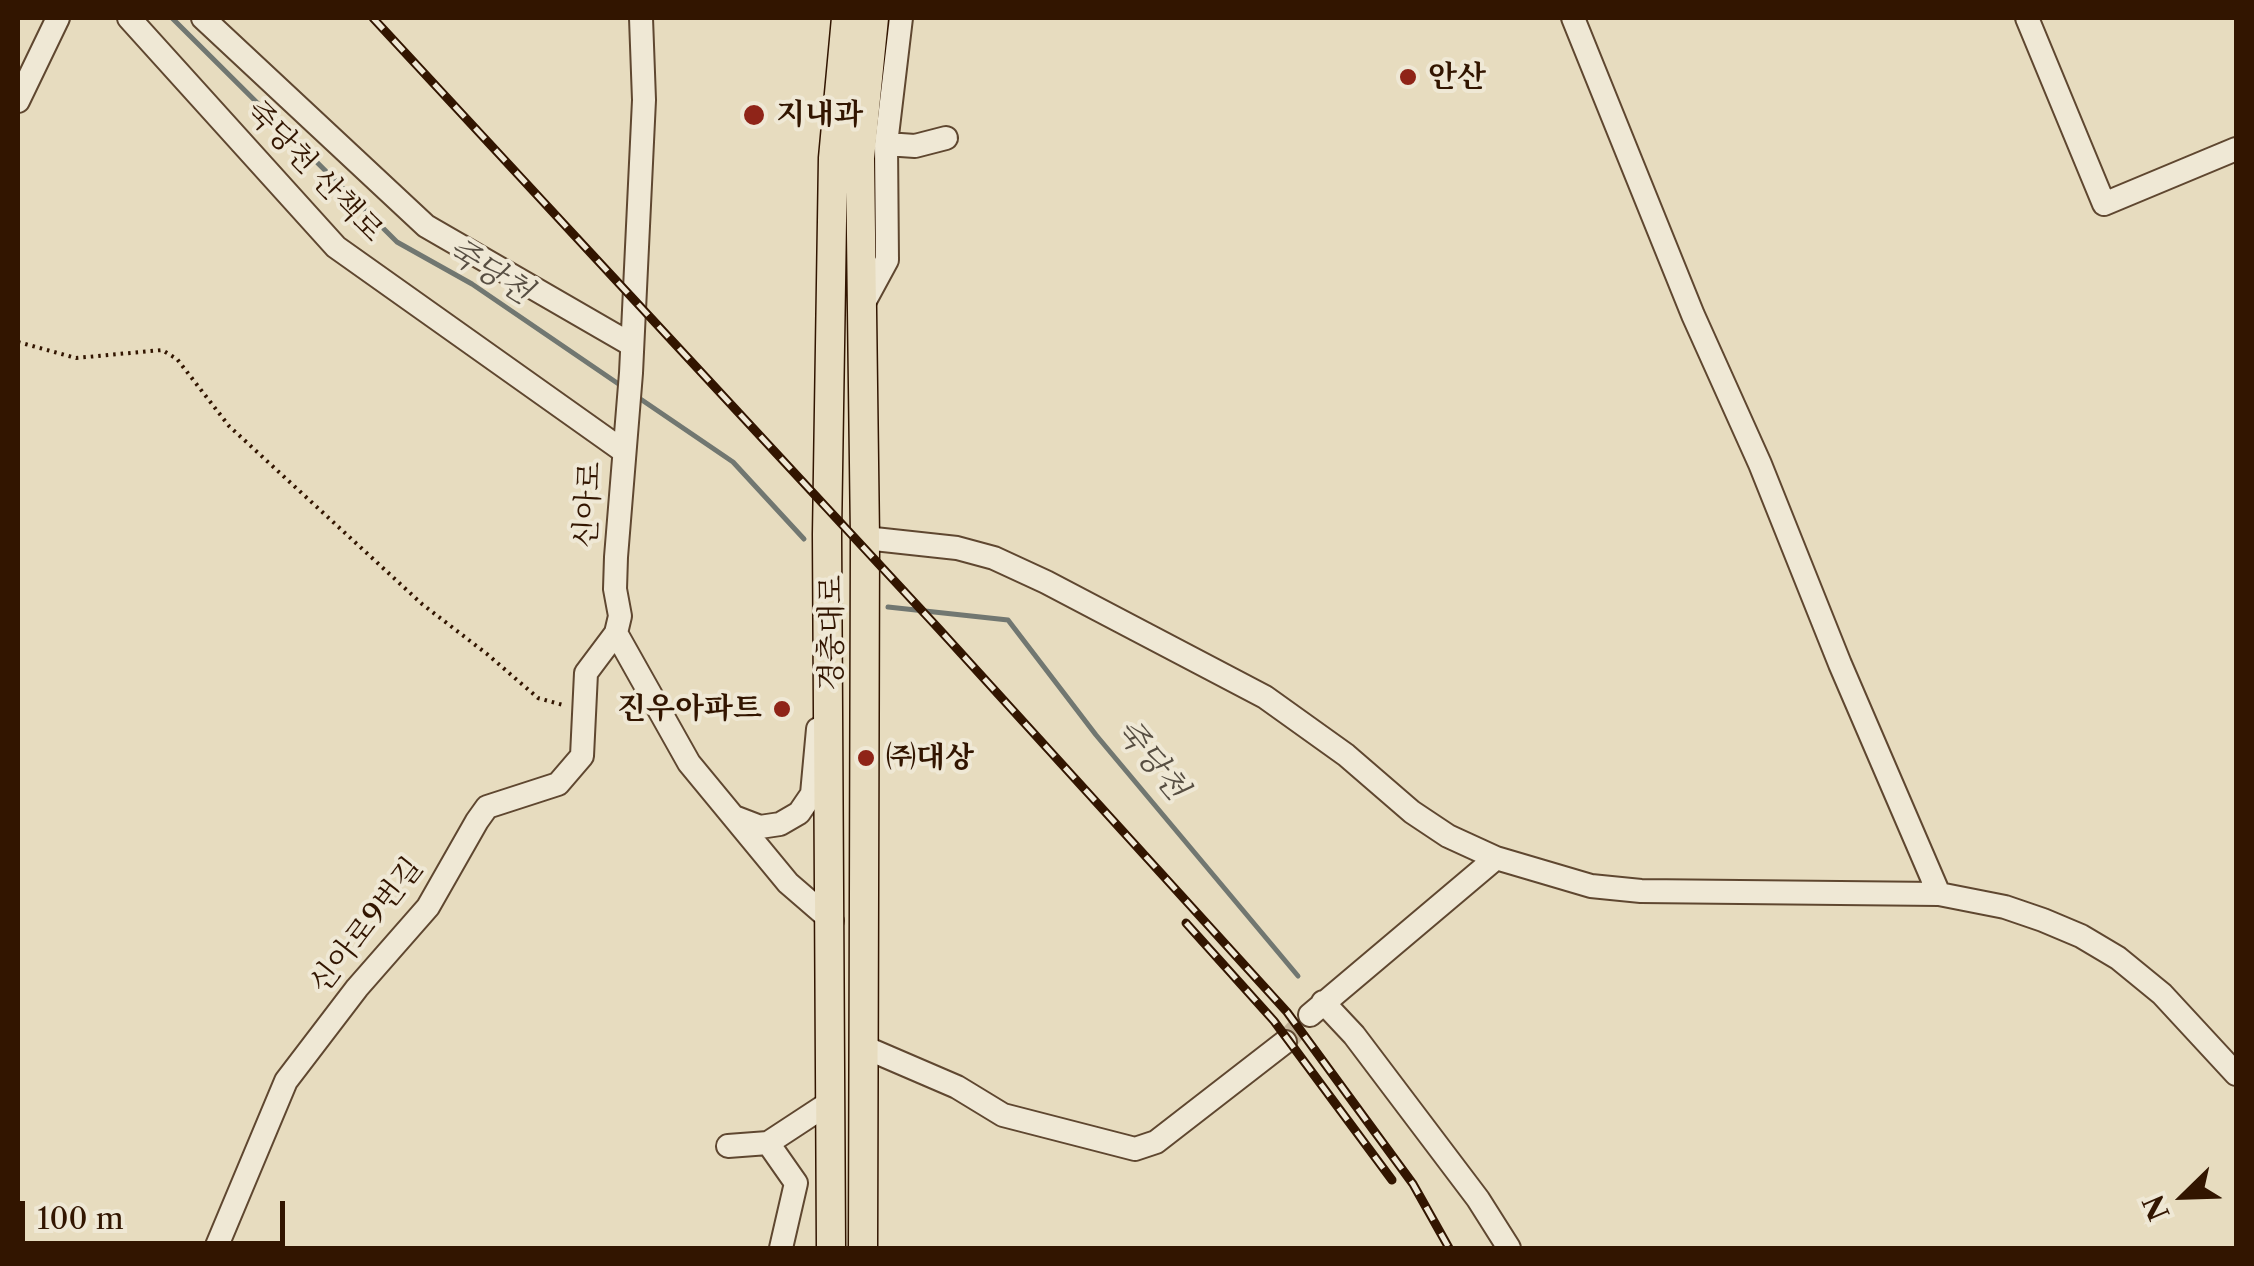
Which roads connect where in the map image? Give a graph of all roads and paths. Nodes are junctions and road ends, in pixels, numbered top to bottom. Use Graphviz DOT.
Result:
graph roads {
  1 [pos="58,18"];
  2 [pos="128,18"];
  3 [pos="203,18"];
  4 [pos="642,18"];
  5 [pos="846,18"];
  6 [pos="874,18"];
  7 [pos="901,18"];
  8 [pos="1573,18"];
  9 [pos="2028,18"];
  10 [pos="18,102"];
  11 [pos="946,138"];
  12 [pos="886,144"];
  13 [pos="2236,149"];
  14 [pos="862,308"];
  15 [pos="18,342"];
  16 [pos="632,345"];
  17 [pos="622,450"];
  18 [pos="828,534"];
  19 [pos="864,538"];
  20 [pos="616,633"];
  21 [pos="828,697"];
  22 [pos="582,710"];
  23 [pos="732,816"];
  24 [pos="1496,858"];
  25 [pos="1939,894"];
  26 [pos="832,921"];
  27 [pos="864,922"];
  28 [pos="1285,1042"];
  29 [pos="864,1048"];
  30 [pos="2236,1074"];
  31 [pos="832,1101"];
  32 [pos="768,1143"];
  33 [pos="728,1146"];
  34 [pos="796,1183"];
  35 [pos="830,1183"];
  36 [pos="216,1248"];
  37 [pos="781,1248"];
  38 [pos="831,1248"];
  39 [pos="863,1248"];
  40 [pos="1508,1248"];
  1 -- 10 [label="street"];
  2 -- 17 [label="street, 죽당천 산책로"];
  3 -- 16 [label="street"];
  4 -- 16 [label="street, 신아로"];
  5 -- 18 [label="main road, 경충대로"];
  6 -- 14 [label="main road, 경충대로"];
  7 -- 12 [label="street"];
  8 -- 25 [label="street"];
  9 -- 13 [label="street"];
  11 -- 12 [label="street"];
  12 -- 14 [label="street"];
  14 -- 19 [label="main road, 경충대로"];
  15 -- 22 [label="path"];
  16 -- 17 [label="street, 신아로"];
  17 -- 20 [label="street, 신아로"];
  18 -- 19 [label="main road"];
  18 -- 21 [label="main road, 경충대로"];
  19 -- 24 [label="street"];
  19 -- 27 [label="main road, 경충대로"];
  20 -- 22 [label="street, 신아로9번길"];
  20 -- 23 [label="street, 신아로"];
  21 -- 23 [label="street"];
  21 -- 26 [label="main road, 경충대로"];
  22 -- 36 [label="street, 신아로9번길"];
  23 -- 26 [label="street, 신아로"];
  24 -- 25 [label="street"];
  24 -- 40 [label="street"];
  25 -- 30 [label="street"];
  26 -- 27 [label="main road"];
  26 -- 31 [label="main road, 경충대로"];
  27 -- 29 [label="main road, 경충대로"];
  28 -- 29 [label="street"];
  29 -- 39 [label="main road, 경충대로"];
  31 -- 32 [label="street"];
  31 -- 35 [label="main road, 경충대로"];
  32 -- 33 [label="street"];
  32 -- 34 [label="street"];
  34 -- 35 [label="street"];
  34 -- 37 [label="street"];
  35 -- 38 [label="main road, 경충대로"];
}
